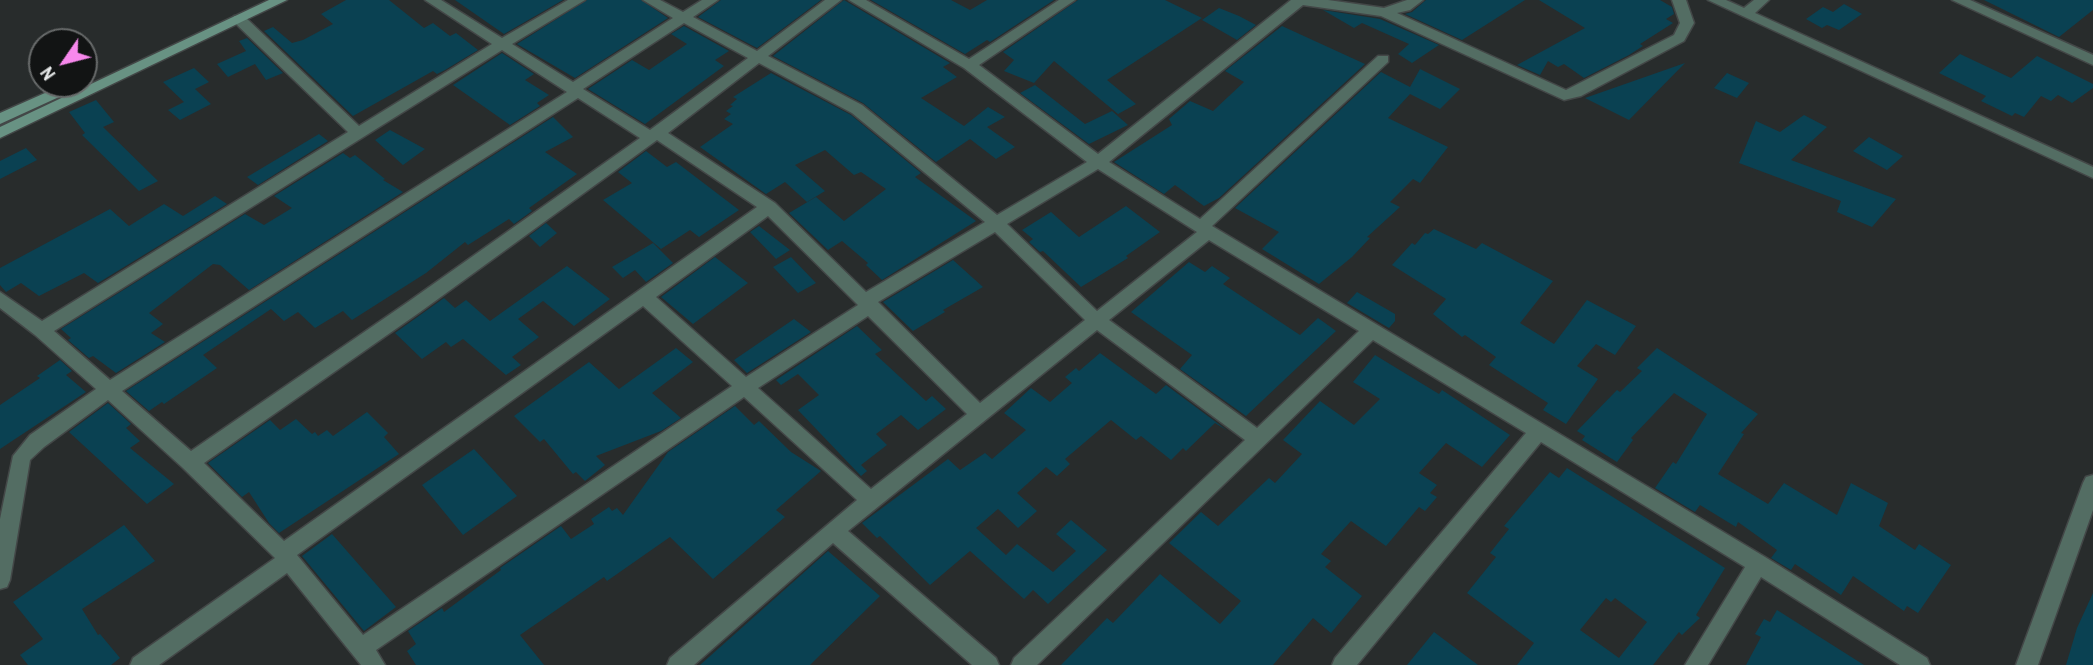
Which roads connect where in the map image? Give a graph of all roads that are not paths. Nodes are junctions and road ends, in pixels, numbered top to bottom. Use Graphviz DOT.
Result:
graph roads {
  1 [pos="258,0"];
  2 [pos="280,0"];
  3 [pos="432,0"];
  4 [pos="578,0"];
  5 [pos="650,0"];
  6 [pos="712,0"];
  7 [pos="834,0"];
  8 [pos="856,0"];
  9 [pos="1068,0"];
  10 [pos="1416,0"];
  11 [pos="1679,0"];
  12 [pos="1715,0"];
  13 [pos="1762,0"];
  14 [pos="1959,0"];
  15 [pos="1298,2"];
  16 [pos="1384,12"];
  17 [pos="1745,14"];
  18 [pos="683,18"];
  19 [pos="239,19"];
  20 [pos="502,44"];
  21 [pos="758,58"];
  22 [pos="1383,59"];
  23 [pos="2093,60"];
  24 [pos="969,65"];
  25 [pos="98,74"];
  26 [pos="575,90"];
  27 [pos="46,98"];
  28 [pos="0,119"];
  29 [pos="0,133"];
  30 [pos="358,133"];
  31 [pos="654,136"];
  32 [pos="1098,162"];
  33 [pos="2093,173"];
  34 [pos="769,207"];
  35 [pos="996,223"];
  36 [pos="1205,229"];
  37 [pos="645,297"];
  38 [pos="0,299"];
  39 [pos="869,303"];
  40 [pos="1097,321"];
  41 [pos="41,330"];
  42 [pos="1372,330"];
  43 [pos="745,387"];
  44 [pos="109,390"];
  45 [pos="979,414"];
  46 [pos="1539,431"];
  47 [pos="1258,439"];
  48 [pos="190,462"];
  49 [pos="2093,483"];
  50 [pos="871,501"];
  51 [pos="833,531"];
  52 [pos="286,556"];
  53 [pos="1758,564"];
  54 [pos="0,580"];
  55 [pos="361,648"];
  56 [pos="141,665"];
  57 [pos="374,665"];
  58 [pos="678,665"];
  59 [pos="988,665"];
  60 [pos="1022,665"];
  61 [pos="1343,665"];
  62 [pos="1696,665"];
  63 [pos="1919,665"];
  64 [pos="2026,665"];
  1 -- 25 [label="main road"];
  2 -- 19 [label="main road"];
  3 -- 20 [label="street"];
  4 -- 20 [label="street"];
  5 -- 18 [label="street"];
  6 -- 18 [label="street"];
  7 -- 21 [label="street"];
  8 -- 24 [label="street"];
  9 -- 24 [label="street"];
  10 -- 16 [label="street"];
  11 -- 16 [label="street"];
  12 -- 17 [label="street"];
  13 -- 17 [label="street"];
  14 -- 23 [label="street"];
  15 -- 16 [label="street"];
  15 -- 32 [label="street"];
  17 -- 33 [label="street"];
  18 -- 21 [label="street"];
  18 -- 26 [label="street"];
  19 -- 29 [label="main road"];
  19 -- 30 [label="street"];
  20 -- 26 [label="street"];
  20 -- 30 [label="street"];
  21 -- 31 [label="street"];
  21 -- 35 [label="street"];
  22 -- 36 [label="street"];
  24 -- 32 [label="street"];
  26 -- 31 [label="street"];
  26 -- 44 [label="street"];
  27 -- 28 [label="main road"];
  30 -- 41 [label="street"];
  31 -- 34 [label="street"];
  31 -- 48 [label="street"];
  32 -- 35 [label="street"];
  32 -- 36 [label="street"];
  34 -- 37 [label="street"];
  34 -- 39 [label="street"];
  35 -- 39 [label="street"];
  35 -- 40 [label="street"];
  36 -- 40 [label="street"];
  36 -- 42 [label="street"];
  37 -- 43 [label="street"];
  37 -- 52 [label="street"];
  38 -- 41 [label="street"];
  39 -- 43 [label="street"];
  39 -- 45 [label="street"];
  40 -- 45 [label="street"];
  40 -- 47 [label="street"];
  41 -- 44 [label="street"];
  42 -- 46 [label="street"];
  42 -- 47 [label="street"];
  43 -- 50 [label="street"];
  43 -- 55 [label="street"];
  44 -- 48 [label="street"];
  44 -- 54 [label="street"];
  45 -- 50 [label="street"];
  46 -- 53 [label="street"];
  46 -- 61 [label="street"];
  47 -- 60 [label="street"];
  48 -- 52 [label="street"];
  49 -- 64 [label="street"];
  50 -- 51 [label="street"];
  51 -- 58 [label="street"];
  51 -- 59 [label="street"];
  52 -- 55 [label="street"];
  52 -- 56 [label="street"];
  53 -- 62 [label="street"];
  53 -- 63 [label="street"];
  55 -- 57 [label="street"];
}
